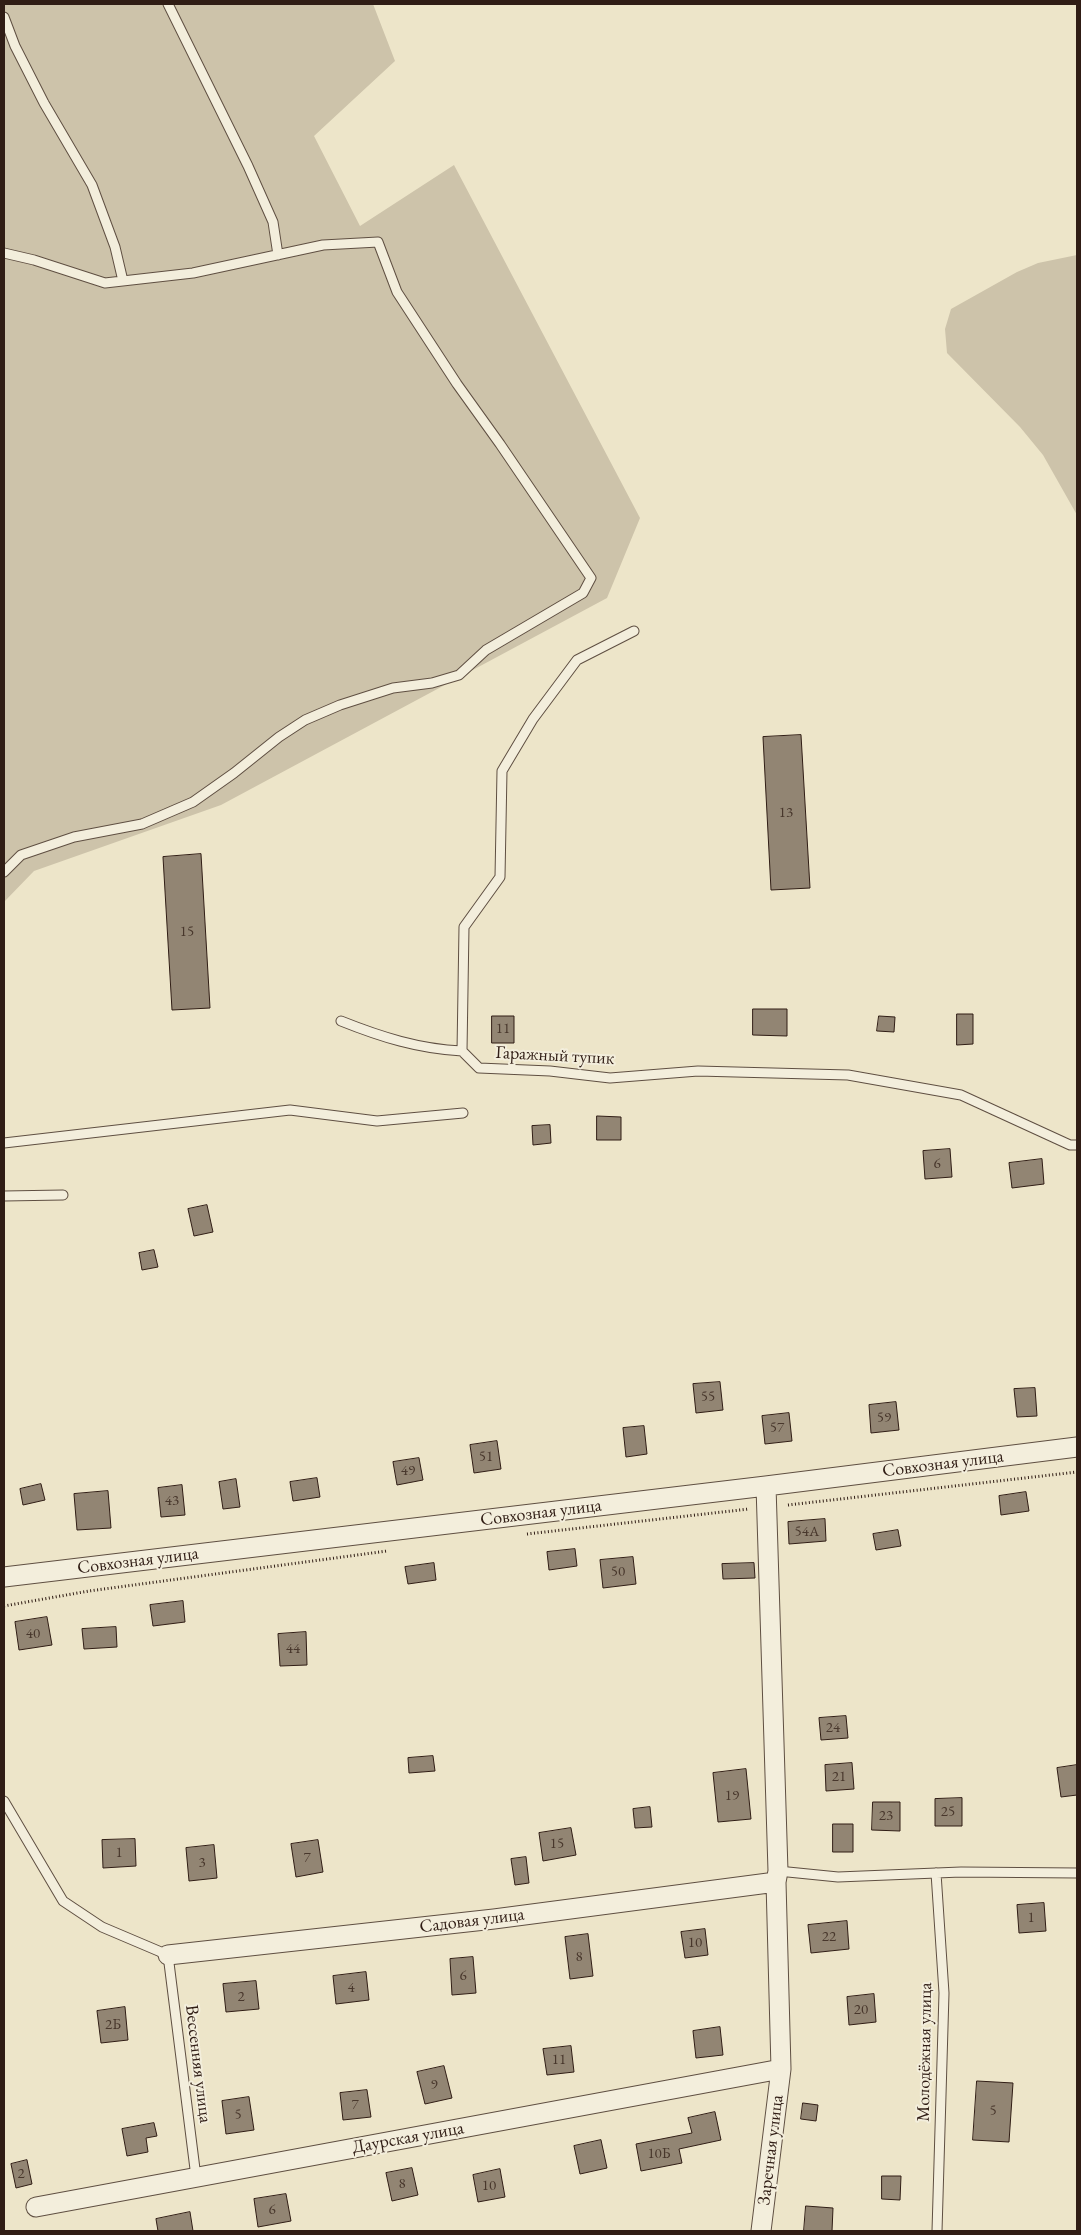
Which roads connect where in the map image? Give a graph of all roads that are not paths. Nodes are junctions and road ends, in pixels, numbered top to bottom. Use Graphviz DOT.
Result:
graph roads {
  1 [pos="168,4"];
  2 [pos="4,17"];
  3 [pos="4,253"];
  4 [pos="278,255"];
  5 [pos="123,281"];
  6 [pos="634,631"];
  7 [pos="4,872"];
  8 [pos="341,1021"];
  9 [pos="462,1052"];
  10 [pos="463,1113"];
  11 [pos="4,1143"];
  12 [pos="1073,1145"];
  13 [pos="63,1195"];
  14 [pos="4,1196"];
  15 [pos="1077,1447"];
  16 [pos="766,1486"];
  17 [pos="4,1577"];
  18 [pos="4,1801"];
  19 [pos="936,1873"];
  20 [pos="1077,1873"];
  21 [pos="777,1876"];
  22 [pos="168,1955"];
  23 [pos="780,2069"];
  24 [pos="196,2177"];
  25 [pos="36,2207"];
  26 [pos="761,2231"];
  27 [pos="937,2231"];
  1 -- 4 [label="lane"];
  2 -- 5 [label="lane"];
  3 -- 5 [label="lane"];
  4 -- 5 [label="lane"];
  4 -- 7 [label="lane"];
  6 -- 9 [label="lane"];
  8 -- 9 [label="lane"];
  9 -- 12 [label="lane, Гаражный тупик"];
  10 -- 11 [label="lane"];
  13 -- 14 [label="lane"];
  15 -- 16 [label="street, Совхозная улица"];
  16 -- 17 [label="street, Совхозная улица"];
  16 -- 21 [label="street, Заречная улица"];
  18 -- 22 [label="lane"];
  19 -- 20 [label="lane"];
  19 -- 21 [label="lane"];
  19 -- 27 [label="lane, Молодёжная улица"];
  21 -- 22 [label="street, Садовая улица"];
  21 -- 23 [label="street, Заречная улица"];
  22 -- 24 [label="lane, Вессенняя улица"];
  23 -- 24 [label="street, Даурская улица"];
  23 -- 26 [label="street, Заречная улица"];
  24 -- 25 [label="street, Даурская улица"];
}
